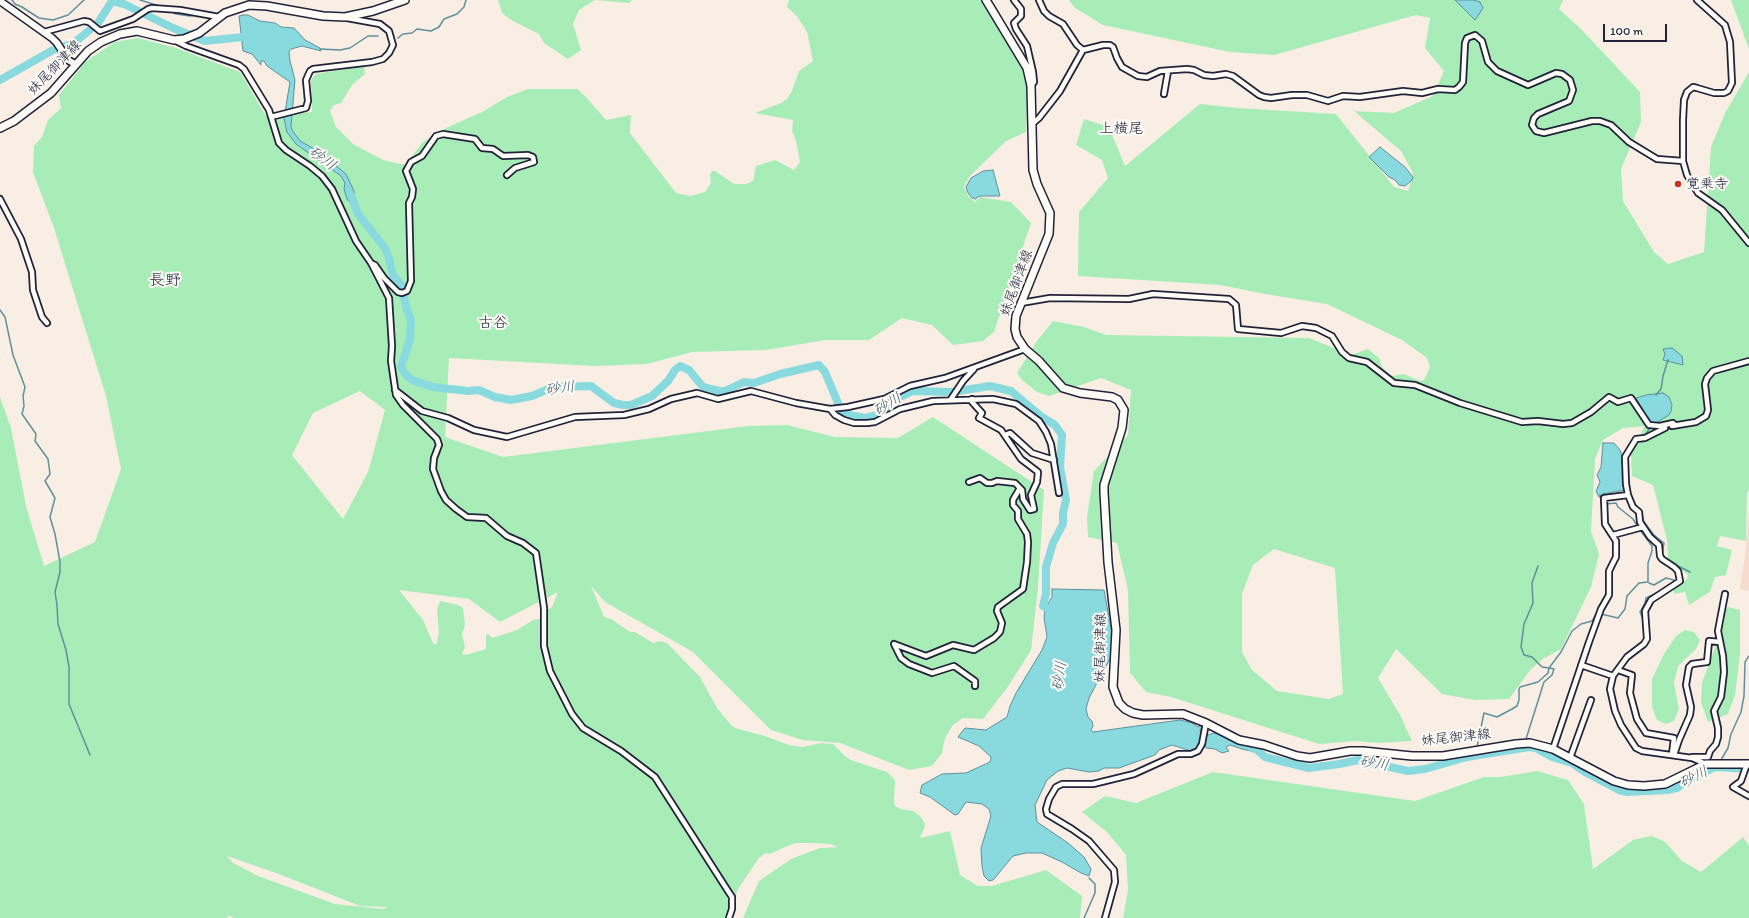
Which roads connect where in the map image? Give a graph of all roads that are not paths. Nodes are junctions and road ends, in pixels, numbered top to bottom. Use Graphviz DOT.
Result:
graph roads {
  1 [pos="0,0"];
  2 [pos="405,0"];
  3 [pos="986,0"];
  4 [pos="1014,0"];
  5 [pos="1039,0"];
  6 [pos="1697,0"];
  7 [pos="220,17"];
  8 [pos="345,17"];
  9 [pos="44,32"];
  10 [pos="174,40"];
  11 [pos="1083,50"];
  12 [pos="75,64"];
  13 [pos="1168,71"];
  14 [pos="1031,86"];
  15 [pos="1164,94"];
  16 [pos="271,117"];
  17 [pos="1032,124"];
  18 [pos="0,128"];
  19 [pos="1683,161"];
  20 [pos="508,175"];
  21 [pos="0,199"];
  22 [pos="1749,243"];
  23 [pos="371,263"];
  24 [pos="1020,303"];
  25 [pos="47,323"];
  26 [pos="1024,349"];
  27 [pos="1749,361"];
  28 [pos="975,368"];
  29 [pos="395,390"];
  30 [pos="953,398"];
  31 [pos="972,399"];
  32 [pos="830,409"];
  33 [pos="1675,425"];
  34 [pos="1005,435"];
  35 [pos="1054,460"];
  36 [pos="969,482"];
  37 [pos="1020,488"];
  38 [pos="1058,493"];
  39 [pos="1628,495"];
  40 [pos="1643,527"];
  41 [pos="1613,535"];
  42 [pos="1725,594"];
  43 [pos="1720,642"];
  44 [pos="1581,665"];
  45 [pos="1618,670"];
  46 [pos="1613,676"];
  47 [pos="976,686"];
  48 [pos="1591,700"];
  49 [pos="1206,723"];
  50 [pos="1553,749"];
  51 [pos="1673,754"];
  52 [pos="1570,758"];
  53 [pos="1692,758"];
  54 [pos="1706,764"];
  55 [pos="1747,767"];
  56 [pos="1749,796"];
  57 [pos="729,918"];
  58 [pos="1105,918"];
  1 -- 9 [label="main road"];
  2 -- 8 [label="main road, 妹尾御津線"];
  3 -- 14 [label="main road, 妹尾御津線"];
  4 -- 14 [label="street"];
  5 -- 11 [label="street"];
  6 -- 19 [label="street"];
  7 -- 8 [label="main road, 妹尾御津線"];
  7 -- 9 [label="street"];
  7 -- 10 [label="main road, 妹尾御津線"];
  8 -- 16 [label="street"];
  9 -- 12 [label="main road"];
  10 -- 12 [label="main road, 妹尾御津線"];
  10 -- 16 [label="street"];
  11 -- 13 [label="street"];
  11 -- 17 [label="street"];
  12 -- 18 [label="main road, 妹尾御津線"];
  13 -- 15 [label="street"];
  13 -- 19 [label="street"];
  14 -- 17 [label="main road, 妹尾御津線"];
  16 -- 23 [label="street"];
  17 -- 24 [label="main road, 妹尾御津線"];
  19 -- 22 [label="street"];
  20 -- 23 [label="street"];
  21 -- 25 [label="street"];
  23 -- 29 [label="street"];
  24 -- 26 [label="main road, 妹尾御津線"];
  24 -- 33 [label="street"];
  26 -- 28 [label="street"];
  26 -- 49 [label="main road, 妹尾御津線"];
  27 -- 33 [label="street"];
  28 -- 30 [label="street"];
  28 -- 32 [label="street"];
  29 -- 32 [label="street"];
  29 -- 57 [label="street"];
  30 -- 31 [label="street"];
  30 -- 32 [label="street"];
  31 -- 34 [label="street"];
  31 -- 35 [label="street"];
  33 -- 39 [label="street"];
  34 -- 35 [label="street"];
  34 -- 37 [label="street"];
  35 -- 38 [label="street"];
  36 -- 37 [label="street"];
  37 -- 47 [label="street"];
  39 -- 40 [label="street"];
  39 -- 41 [label="street"];
  40 -- 41 [label="street"];
  40 -- 45 [label="street"];
  41 -- 44 [label="street"];
  42 -- 43 [label="street"];
  43 -- 51 [label="street"];
  43 -- 53 [label="street"];
  44 -- 46 [label="street"];
  44 -- 50 [label="street"];
  45 -- 46 [label="street"];
  45 -- 51 [label="street"];
  46 -- 51 [label="street"];
  48 -- 52 [label="street"];
  49 -- 50 [label="main road, 妹尾御津線"];
  49 -- 58 [label="street"];
  50 -- 52 [label="main road, 妹尾御津線"];
  51 -- 53 [label="street"];
  52 -- 54 [label="main road, 妹尾御津線"];
  53 -- 54 [label="street"];
  54 -- 55 [label="main road, 妹尾御津線"];
  55 -- 56 [label="street"];
}
